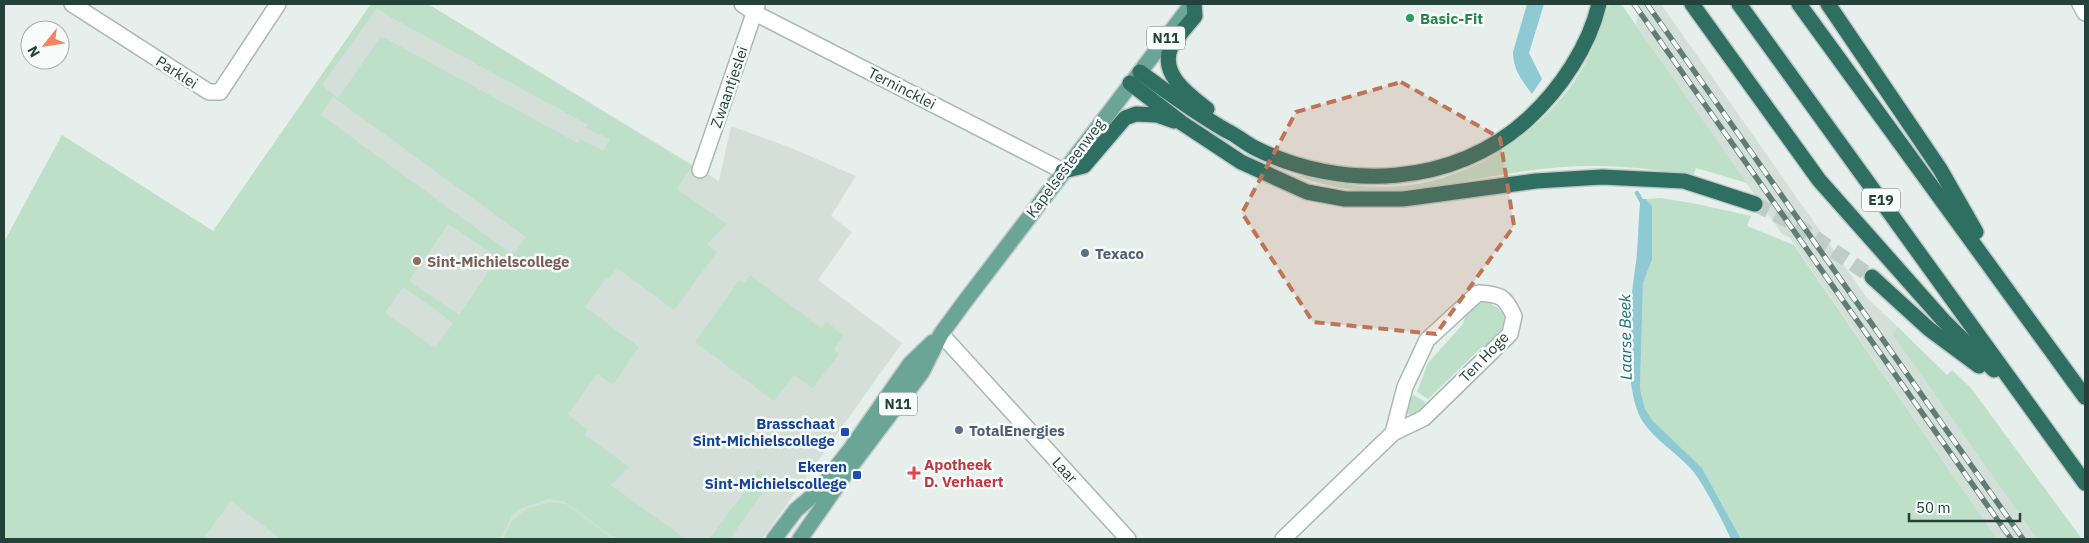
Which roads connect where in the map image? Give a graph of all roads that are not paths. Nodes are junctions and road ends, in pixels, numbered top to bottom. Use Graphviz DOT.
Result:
graph roads {
  1 [pos="72,4"];
  2 [pos="278,4"];
  3 [pos="742,4"];
  4 [pos="1193,4"];
  5 [pos="1599,4"];
  6 [pos="1692,4"];
  7 [pos="1739,4"];
  8 [pos="1799,4"];
  9 [pos="1828,4"];
  10 [pos="2080,4"];
  11 [pos="756,8"];
  12 [pos="2085,13"];
  13 [pos="1135,77"];
  14 [pos="1182,124"];
  15 [pos="1227,130"];
  16 [pos="700,170"];
  17 [pos="1063,171"];
  18 [pos="1755,204"];
  19 [pos="1872,277"];
  20 [pos="2017,303"];
  21 [pos="942,334"];
  22 [pos="2085,397"];
  23 [pos="2023,398"];
  24 [pos="1393,433"];
  25 [pos="2085,484"];
  26 [pos="774,539"];
  27 [pos="800,539"];
  28 [pos="1128,539"];
  29 [pos="1283,539"];
  1 -- 2 [label="street, Parklei"];
  3 -- 11 [label="street, Ternincklei"];
  4 -- 13 [label="main road, Kapelsesteenweg / N11"];
  4 -- 15 [label="highway"];
  5 -- 15 [label="highway"];
  6 -- 23 [label="highway"];
  7 -- 23 [label="highway, E19"];
  8 -- 20 [label="highway"];
  9 -- 20 [label="highway"];
  10 -- 12 [label="street"];
  11 -- 16 [label="street, Zwaantjeslei"];
  11 -- 17 [label="street, Ternincklei"];
  13 -- 14 [label="highway"];
  13 -- 15 [label="highway"];
  13 -- 17 [label="main road, Kapelsesteenweg / N11"];
  14 -- 17 [label="highway"];
  14 -- 18 [label="highway"];
  17 -- 21 [label="main road, Kapelsesteenweg / N11"];
  19 -- 23 [label="highway"];
  20 -- 22 [label="highway"];
  21 -- 26 [label="main road, Kapelsesteenweg / N11"];
  21 -- 27 [label="main road, Kapelsesteenweg / N11"];
  21 -- 28 [label="street, Laar"];
  23 -- 25 [label="highway, E19"];
  24 -- 24 [label="street, Ten Hoge"];
  24 -- 29 [label="street, Ten Hoge"];
}
